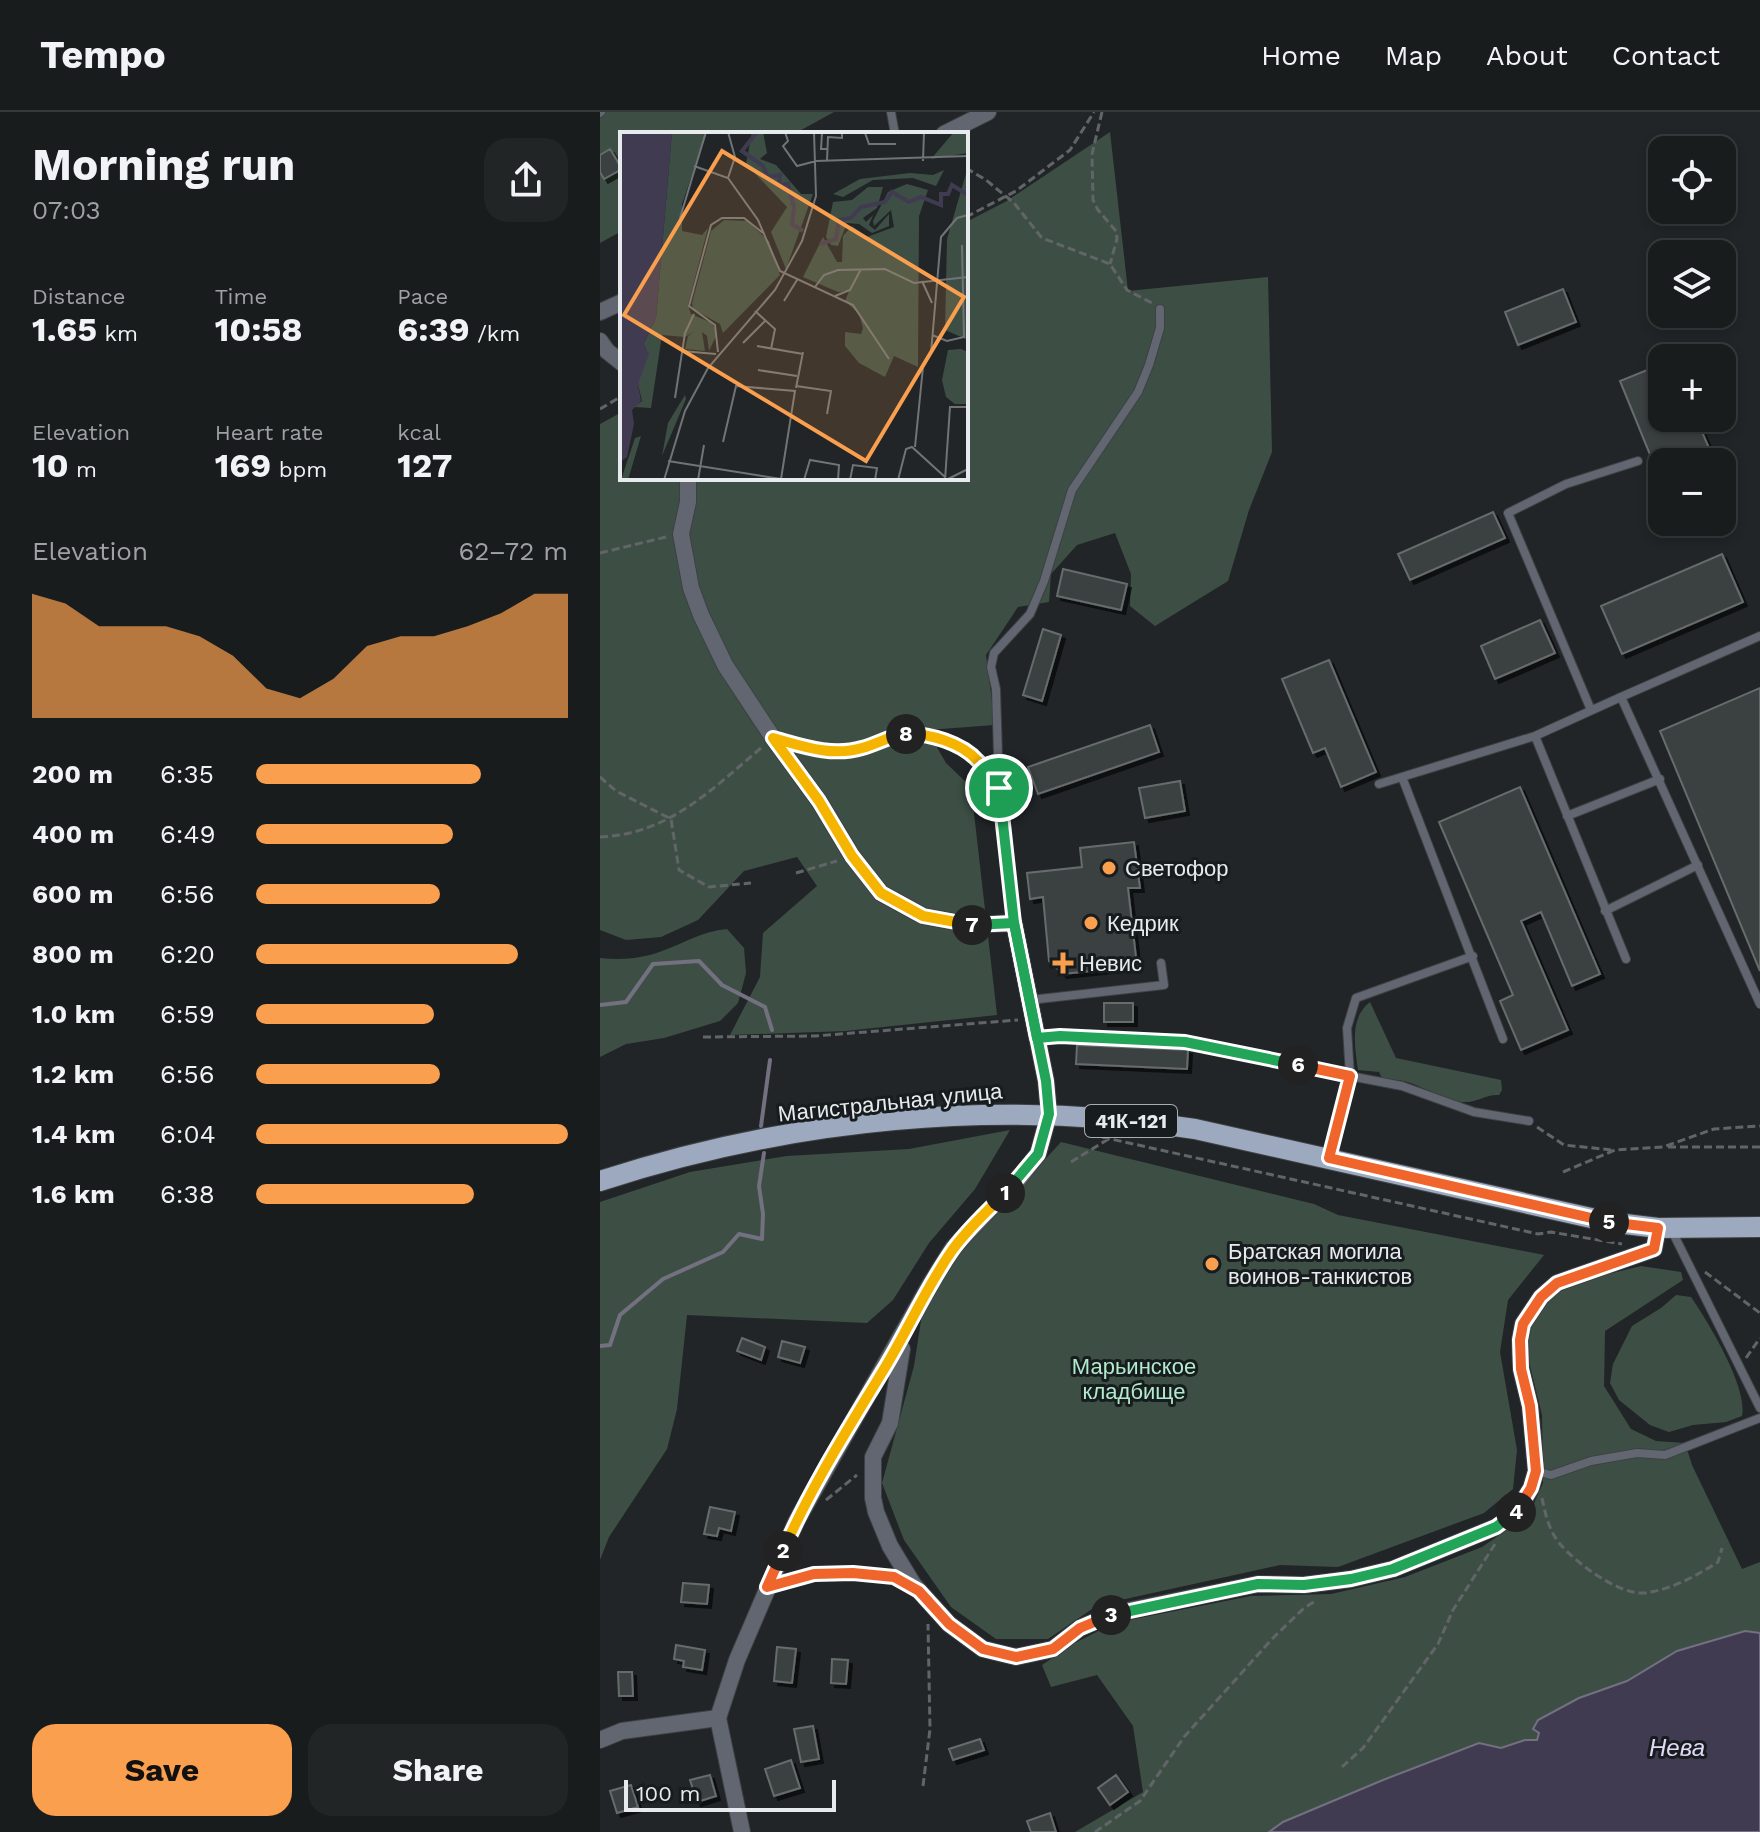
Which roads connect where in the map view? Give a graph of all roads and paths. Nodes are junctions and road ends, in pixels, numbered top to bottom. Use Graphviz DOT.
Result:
graph roads {
  1 [pos="891,112"];
  2 [pos="988,112"];
  3 [pos="1094,112"];
  4 [pos="1102,112"];
  5 [pos="895,132"];
  6 [pos="948,132"];
  7 [pos="968,169"];
  8 [pos="1006,196"];
  9 [pos="968,216"];
  10 [pos="1110,264"];
  11 [pos="620,303"];
  12 [pos="1160,309"];
  13 [pos="600,312"];
  14 [pos="600,341"];
  15 [pos="620,361"];
  16 [pos="620,397"];
  17 [pos="600,409"];
  18 [pos="1638,461"];
  19 [pos="688,480"];
  20 [pos="681,534"];
  21 [pos="600,553"];
  22 [pos="1760,636"];
  23 [pos="1621,697"];
  24 [pos="1591,710"];
  25 [pos="1535,736"];
  26 [pos="773,738"];
  27 [pos="600,777"];
  28 [pos="1402,777"];
  29 [pos="1660,779"];
  30 [pos="1379,784"];
  31 [pos="999,788"];
  32 [pos="1567,816"];
  33 [pos="671,819"];
  34 [pos="600,837"];
  35 [pos="852,856"];
  36 [pos="1698,865"];
  37 [pos="796,873"];
  38 [pos="751,883"];
  39 [pos="1605,911"];
  40 [pos="1014,923"];
  41 [pos="1473,956"];
  42 [pos="1626,959"];
  43 [pos="1161,963"];
  44 [pos="1030,1000"];
  45 [pos="1760,1004"];
  46 [pos="1034,1019"];
  47 [pos="703,1037"];
  48 [pos="1037,1038"];
  49 [pos="1503,1039"];
  50 [pos="1185,1042"];
  51 [pos="1350,1076"];
  52 [pos="1049,1114"];
  53 [pos="1529,1121"];
  54 [pos="1760,1126"];
  55 [pos="1663,1147"];
  56 [pos="1760,1147"];
  57 [pos="1615,1150"];
  58 [pos="1329,1158"];
  59 [pos="1071,1162"];
  60 [pos="1563,1172"];
  61 [pos="600,1181"];
  62 [pos="1760,1227"];
  63 [pos="1665,1228"];
  64 [pos="1624,1244"];
  65 [pos="1684,1256"];
  66 [pos="1760,1313"];
  67 [pos="912,1319"];
  68 [pos="1760,1338"];
  69 [pos="1739,1366"];
  70 [pos="1760,1408"];
  71 [pos="1760,1418"];
  72 [pos="873,1457"];
  73 [pos="1536,1471"];
  74 [pos="820,1505"];
  75 [pos="1495,1543"];
  76 [pos="1722,1548"];
  77 [pos="894,1577"];
  78 [pos="767,1587"];
  79 [pos="919,1591"];
  80 [pos="1327,1594"];
  81 [pos="718,1718"];
  82 [pos="600,1740"];
  83 [pos="1342,1767"];
  84 [pos="923,1786"];
  85 [pos="742,1832"];
  86 [pos="1095,1832"];
  1 -- 5 [label="lane"];
  2 -- 6 [label="street"];
  3 -- 8 [label="path"];
  4 -- 10 [label="path"];
  7 -- 8 [label="path"];
  8 -- 9 [label="path"];
  8 -- 10 [label="path"];
  10 -- 12 [label="path"];
  11 -- 13 [label="street"];
  12 -- 31 [label="lane"];
  14 -- 15 [label="street"];
  16 -- 17 [label="path"];
  18 -- 24 [label="lane"];
  19 -- 20 [label="street"];
  20 -- 21 [label="path"];
  20 -- 26 [label="street"];
  22 -- 23 [label="lane"];
  23 -- 24 [label="lane"];
  23 -- 29 [label="lane"];
  24 -- 25 [label="lane"];
  25 -- 28 [label="lane"];
  25 -- 32 [label="lane"];
  26 -- 31 [label="lane"];
  26 -- 33 [label="path"];
  26 -- 35 [label="street"];
  27 -- 33 [label="path"];
  28 -- 30 [label="lane"];
  28 -- 41 [label="lane"];
  29 -- 32 [label="lane"];
  29 -- 36 [label="lane"];
  31 -- 40 [label="lane"];
  32 -- 39 [label="lane"];
  33 -- 34 [label="path"];
  33 -- 38 [label="path"];
  35 -- 37 [label="path"];
  35 -- 40 [label="street"];
  36 -- 39 [label="lane"];
  36 -- 45 [label="lane"];
  39 -- 42 [label="lane"];
  40 -- 44 [label="street"];
  41 -- 49 [label="lane"];
  41 -- 51 [label="lane"];
  43 -- 44 [label="lane"];
  44 -- 46 [label="street"];
  46 -- 47 [label="path"];
  46 -- 48 [label="street"];
  48 -- 50 [label="lane"];
  48 -- 52 [label="street"];
  50 -- 51 [label="path"];
  51 -- 53 [label="lane"];
  51 -- 58 [label="lane"];
  52 -- 58 [label="main road, Магистральная улица / 41К-121"];
  52 -- 61 [label="main road, Магистральная улица / 41К-121"];
  52 -- 67 [label="street"];
  53 -- 57 [label="path"];
  54 -- 55 [label="path"];
  55 -- 56 [label="path"];
  55 -- 57 [label="path"];
  57 -- 60 [label="path"];
  58 -- 63 [label="main road, Магистральная улица / 41К-121"];
  59 -- 64 [label="path"];
  62 -- 63 [label="main road, 41К-121"];
  63 -- 65 [label="lane"];
  63 -- 73 [label="street"];
  65 -- 66 [label="path"];
  65 -- 69 [label="lane"];
  67 -- 72 [label="street"];
  67 -- 78 [label="street"];
  68 -- 69 [label="path"];
  69 -- 70 [label="lane"];
  71 -- 73 [label="lane"];
  72 -- 74 [label="path"];
  72 -- 79 [label="street"];
  73 -- 76 [label="path"];
  73 -- 79 [label="street"];
  75 -- 83 [label="path"];
  77 -- 78 [label="path"];
  78 -- 81 [label="street"];
  79 -- 84 [label="path"];
  80 -- 86 [label="path"];
  81 -- 82 [label="street"];
  81 -- 85 [label="street"];
}
